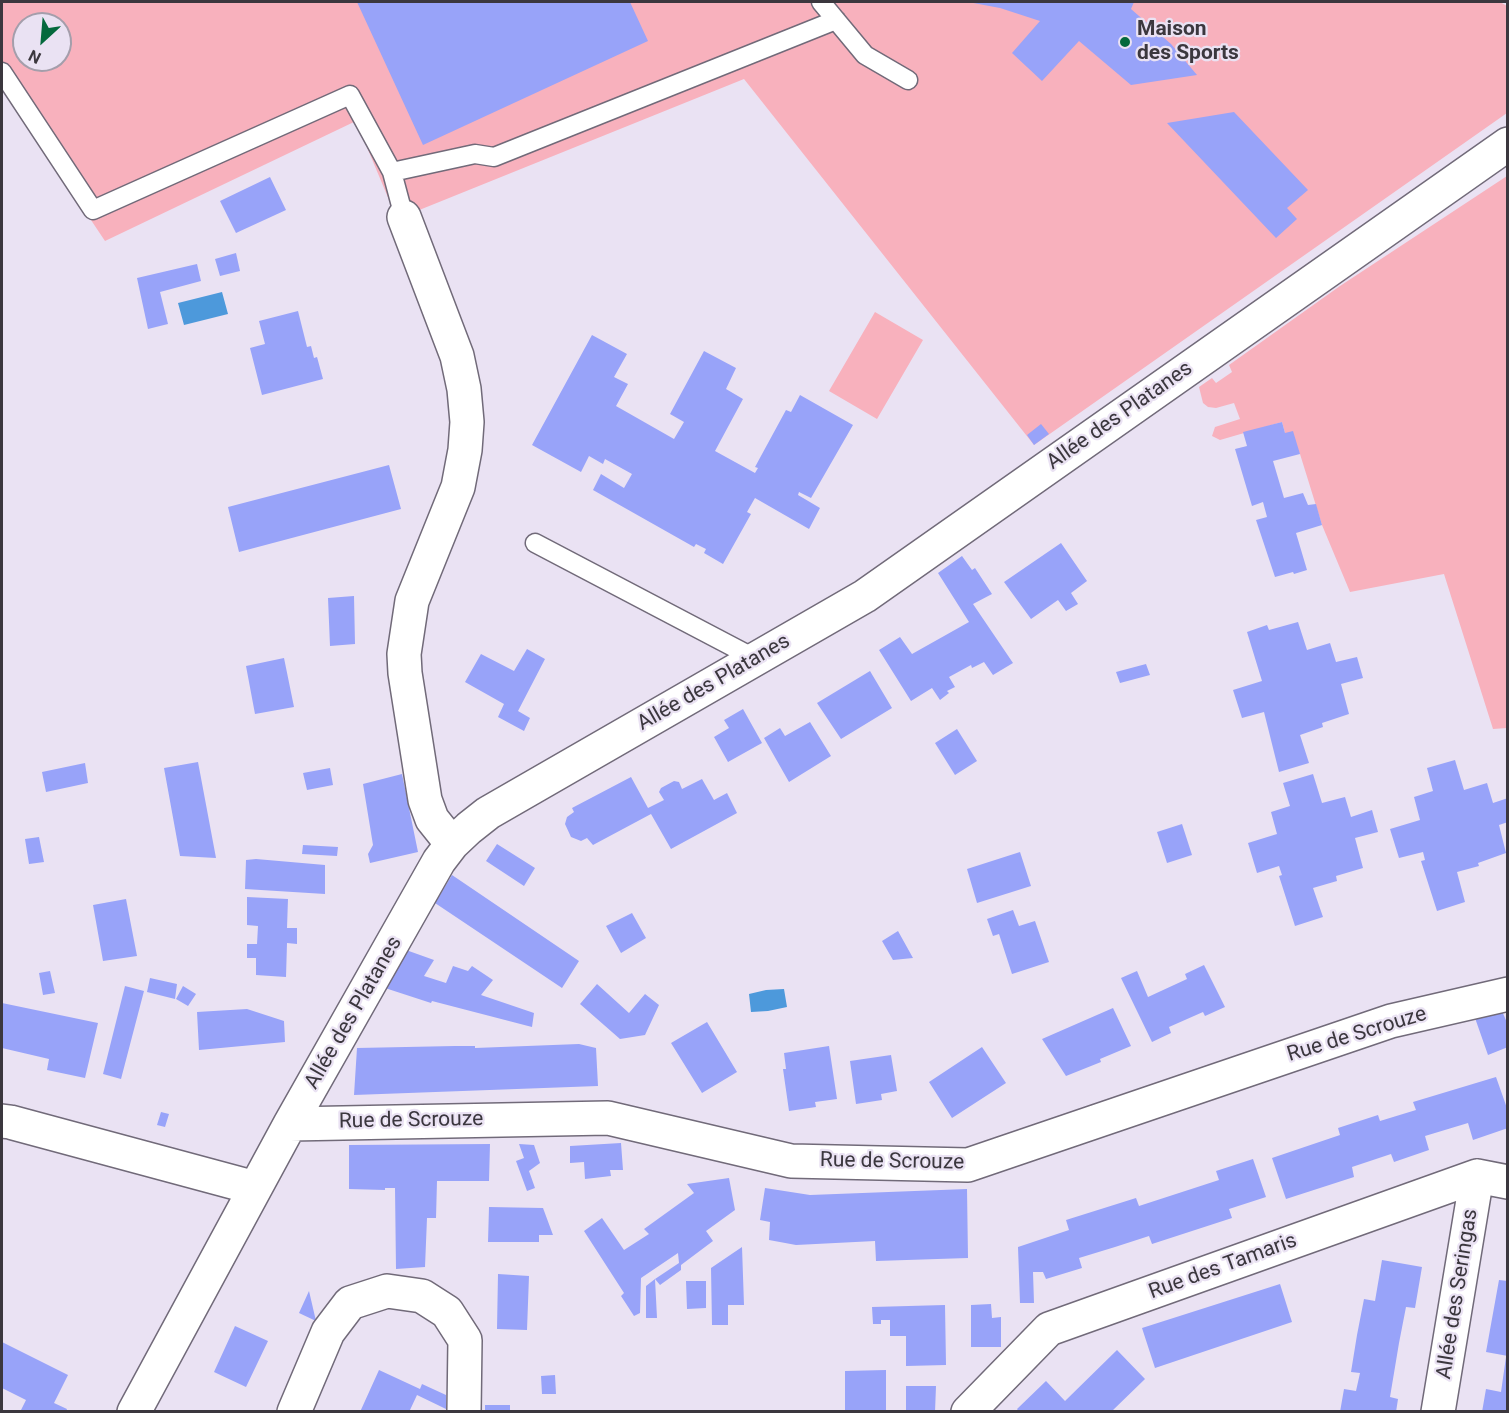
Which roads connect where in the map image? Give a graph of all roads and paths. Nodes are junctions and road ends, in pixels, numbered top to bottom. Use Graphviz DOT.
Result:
graph roads {
  1 [pos="821,2"];
  2 [pos="836,20"];
  3 [pos="2,72"];
  4 [pos="908,80"];
  5 [pos="1508,144"];
  6 [pos="392,172"];
  7 [pos="404,217"];
  8 [pos="535,543"];
  9 [pos="756,659"];
  10 [pos="452,844"];
  11 [pos="1508,994"];
  12 [pos="2,1121"];
  13 [pos="290,1124"];
  14 [pos="1492,1179"];
  15 [pos="255,1188"];
  16 [pos="134,1412"];
  17 [pos="294,1412"];
  18 [pos="464,1412"];
  19 [pos="968,1412"];
  20 [pos="1438,1412"];
  1 -- 2 [label="lane"];
  2 -- 4 [label="lane"];
  2 -- 6 [label="lane"];
  3 -- 6 [label="lane"];
  5 -- 9 [label="street, Allée des Platanes"];
  6 -- 7 [label="lane"];
  7 -- 10 [label="street"];
  8 -- 9 [label="lane"];
  9 -- 10 [label="street, Allée des Platanes"];
  10 -- 13 [label="street, Allée des Platanes"];
  11 -- 13 [label="street, Rue de Scrouze"];
  12 -- 15 [label="street"];
  13 -- 15 [label="street, Allée des Platanes"];
  14 -- 19 [label="street, Rue des Tamaris"];
  14 -- 20 [label="street, Allée des Seringas"];
  15 -- 16 [label="street, Allée des Platanes"];
  17 -- 18 [label="street"];
}
